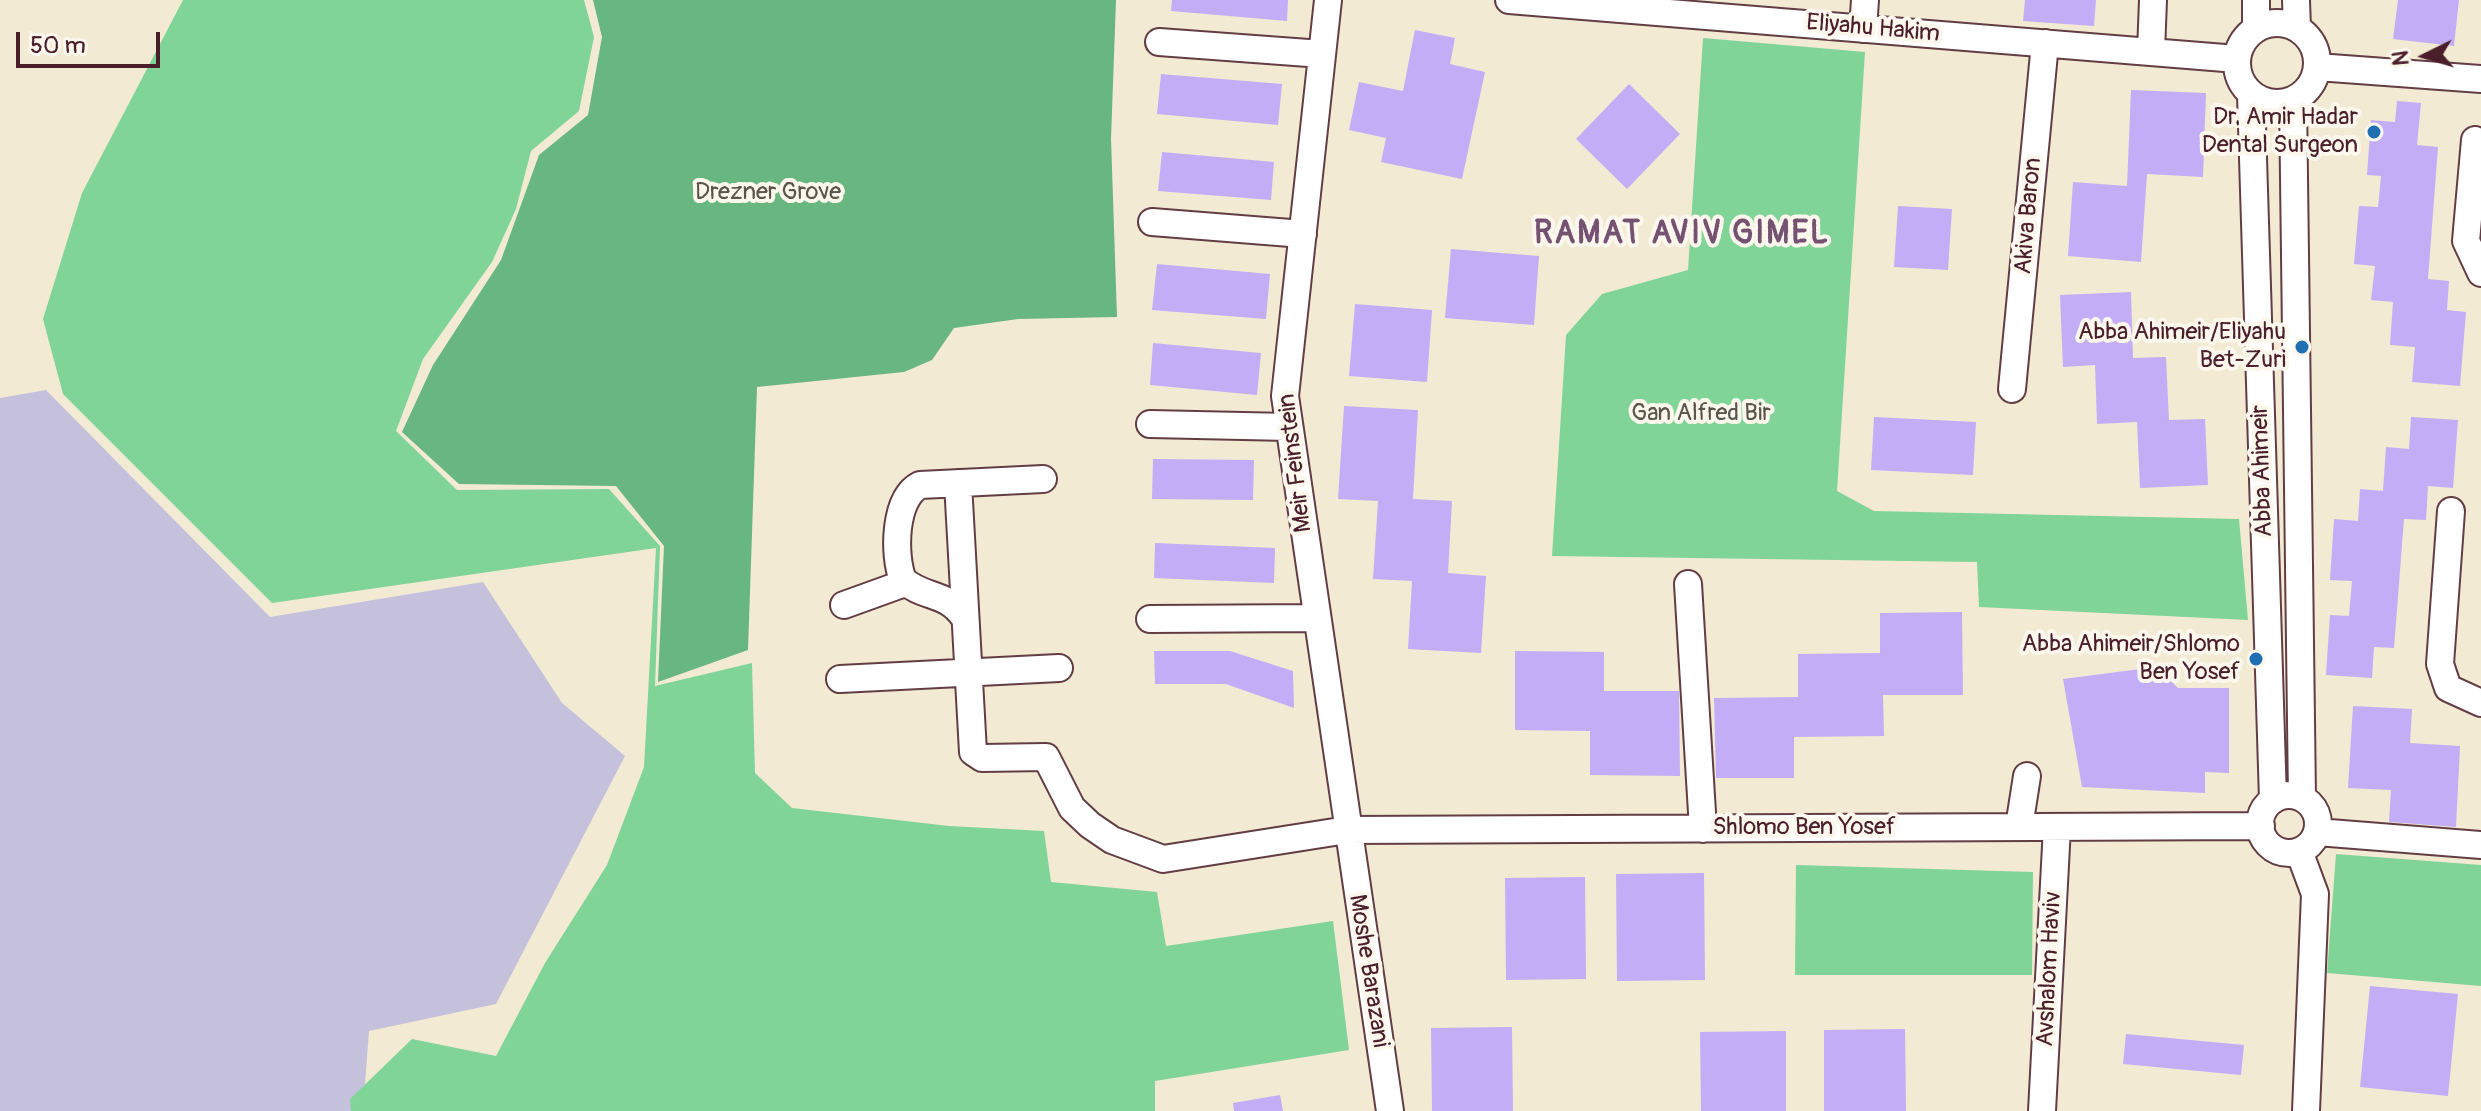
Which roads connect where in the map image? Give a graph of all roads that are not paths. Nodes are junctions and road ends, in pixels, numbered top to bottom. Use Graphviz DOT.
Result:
graph roads {
  1 [pos="1328,0"];
  2 [pos="1509,0"];
  3 [pos="1865,0"];
  4 [pos="2153,0"];
  5 [pos="2256,0"];
  6 [pos="2296,0"];
  7 [pos="2297,28"];
  8 [pos="1863,29"];
  9 [pos="2256,29"];
  10 [pos="1159,42"];
  11 [pos="2045,43"];
  12 [pos="2151,52"];
  13 [pos="1322,54"];
  14 [pos="2237,59"];
  15 [pos="2317,67"];
  16 [pos="2481,79"];
  17 [pos="2251,94"];
  18 [pos="2293,100"];
  19 [pos="2475,140"];
  20 [pos="1152,222"];
  21 [pos="1303,234"];
  22 [pos="2481,273"];
  23 [pos="2012,389"];
  24 [pos="1150,424"];
  25 [pos="1289,427"];
  26 [pos="1043,479"];
  27 [pos="958,483"];
  28 [pos="2451,511"];
  29 [pos="962,572"];
  30 [pos="905,583"];
  31 [pos="1688,584"];
  32 [pos="934,595"];
  33 [pos="844,605"];
  34 [pos="964,617"];
  35 [pos="1316,618"];
  36 [pos="1150,619"];
  37 [pos="1059,668"];
  38 [pos="967,671"];
  39 [pos="840,679"];
  40 [pos="2481,703"];
  41 [pos="2027,776"];
  42 [pos="2302,798"];
  43 [pos="2273,800"];
  44 [pos="2261,826"];
  45 [pos="2019,827"];
  46 [pos="2057,827"];
  47 [pos="1703,829"];
  48 [pos="1347,830"];
  49 [pos="2308,841"];
  50 [pos="2481,845"];
  51 [pos="1390,1111"];
  52 [pos="2042,1111"];
  53 [pos="2306,1111"];
  1 -- 13 [label="street, Meir Feinstein"];
  2 -- 8 [label="street, Eliyahu Hakim"];
  3 -- 8 [label="street"];
  4 -- 12 [label="street"];
  5 -- 9 [label="street"];
  6 -- 7 [label="street"];
  7 -- 9 [label="street"];
  7 -- 15 [label="street"];
  8 -- 11 [label="street, Eliyahu Hakim"];
  9 -- 14 [label="street"];
  10 -- 13 [label="street"];
  11 -- 12 [label="street, Eliyahu Hakim"];
  11 -- 23 [label="street, Akiva Baron"];
  12 -- 14 [label="street, Eliyahu Hakim"];
  13 -- 21 [label="street, Meir Feinstein"];
  14 -- 17 [label="street"];
  15 -- 16 [label="street"];
  15 -- 18 [label="street"];
  17 -- 18 [label="street"];
  17 -- 43 [label="street, Abba Ahimeir"];
  18 -- 42 [label="street, Abba Ahimeir"];
  19 -- 22 [label="street"];
  20 -- 21 [label="street"];
  21 -- 25 [label="street, Meir Feinstein"];
  24 -- 25 [label="street"];
  25 -- 35 [label="street, Meir Feinstein"];
  26 -- 27 [label="street"];
  27 -- 29 [label="street"];
  27 -- 30 [label="street"];
  28 -- 40 [label="street"];
  29 -- 32 [label="street"];
  29 -- 34 [label="street"];
  30 -- 32 [label="street"];
  30 -- 33 [label="street"];
  31 -- 47 [label="street"];
  32 -- 34 [label="street"];
  34 -- 38 [label="street"];
  35 -- 36 [label="street"];
  35 -- 48 [label="street, Meir Feinstein"];
  37 -- 38 [label="street"];
  38 -- 39 [label="street"];
  38 -- 48 [label="street, Shlomo Ben Yosef"];
  41 -- 45 [label="street"];
  42 -- 43 [label="street"];
  42 -- 49 [label="street"];
  43 -- 44 [label="street"];
  44 -- 46 [label="street, Shlomo Ben Yosef"];
  44 -- 49 [label="street"];
  45 -- 46 [label="street, Shlomo Ben Yosef"];
  45 -- 47 [label="street, Shlomo Ben Yosef"];
  46 -- 52 [label="street, Avshalom Haviv"];
  47 -- 48 [label="street, Shlomo Ben Yosef"];
  48 -- 51 [label="street, Moshe Barazani"];
  49 -- 50 [label="street"];
  49 -- 53 [label="street"];
}
